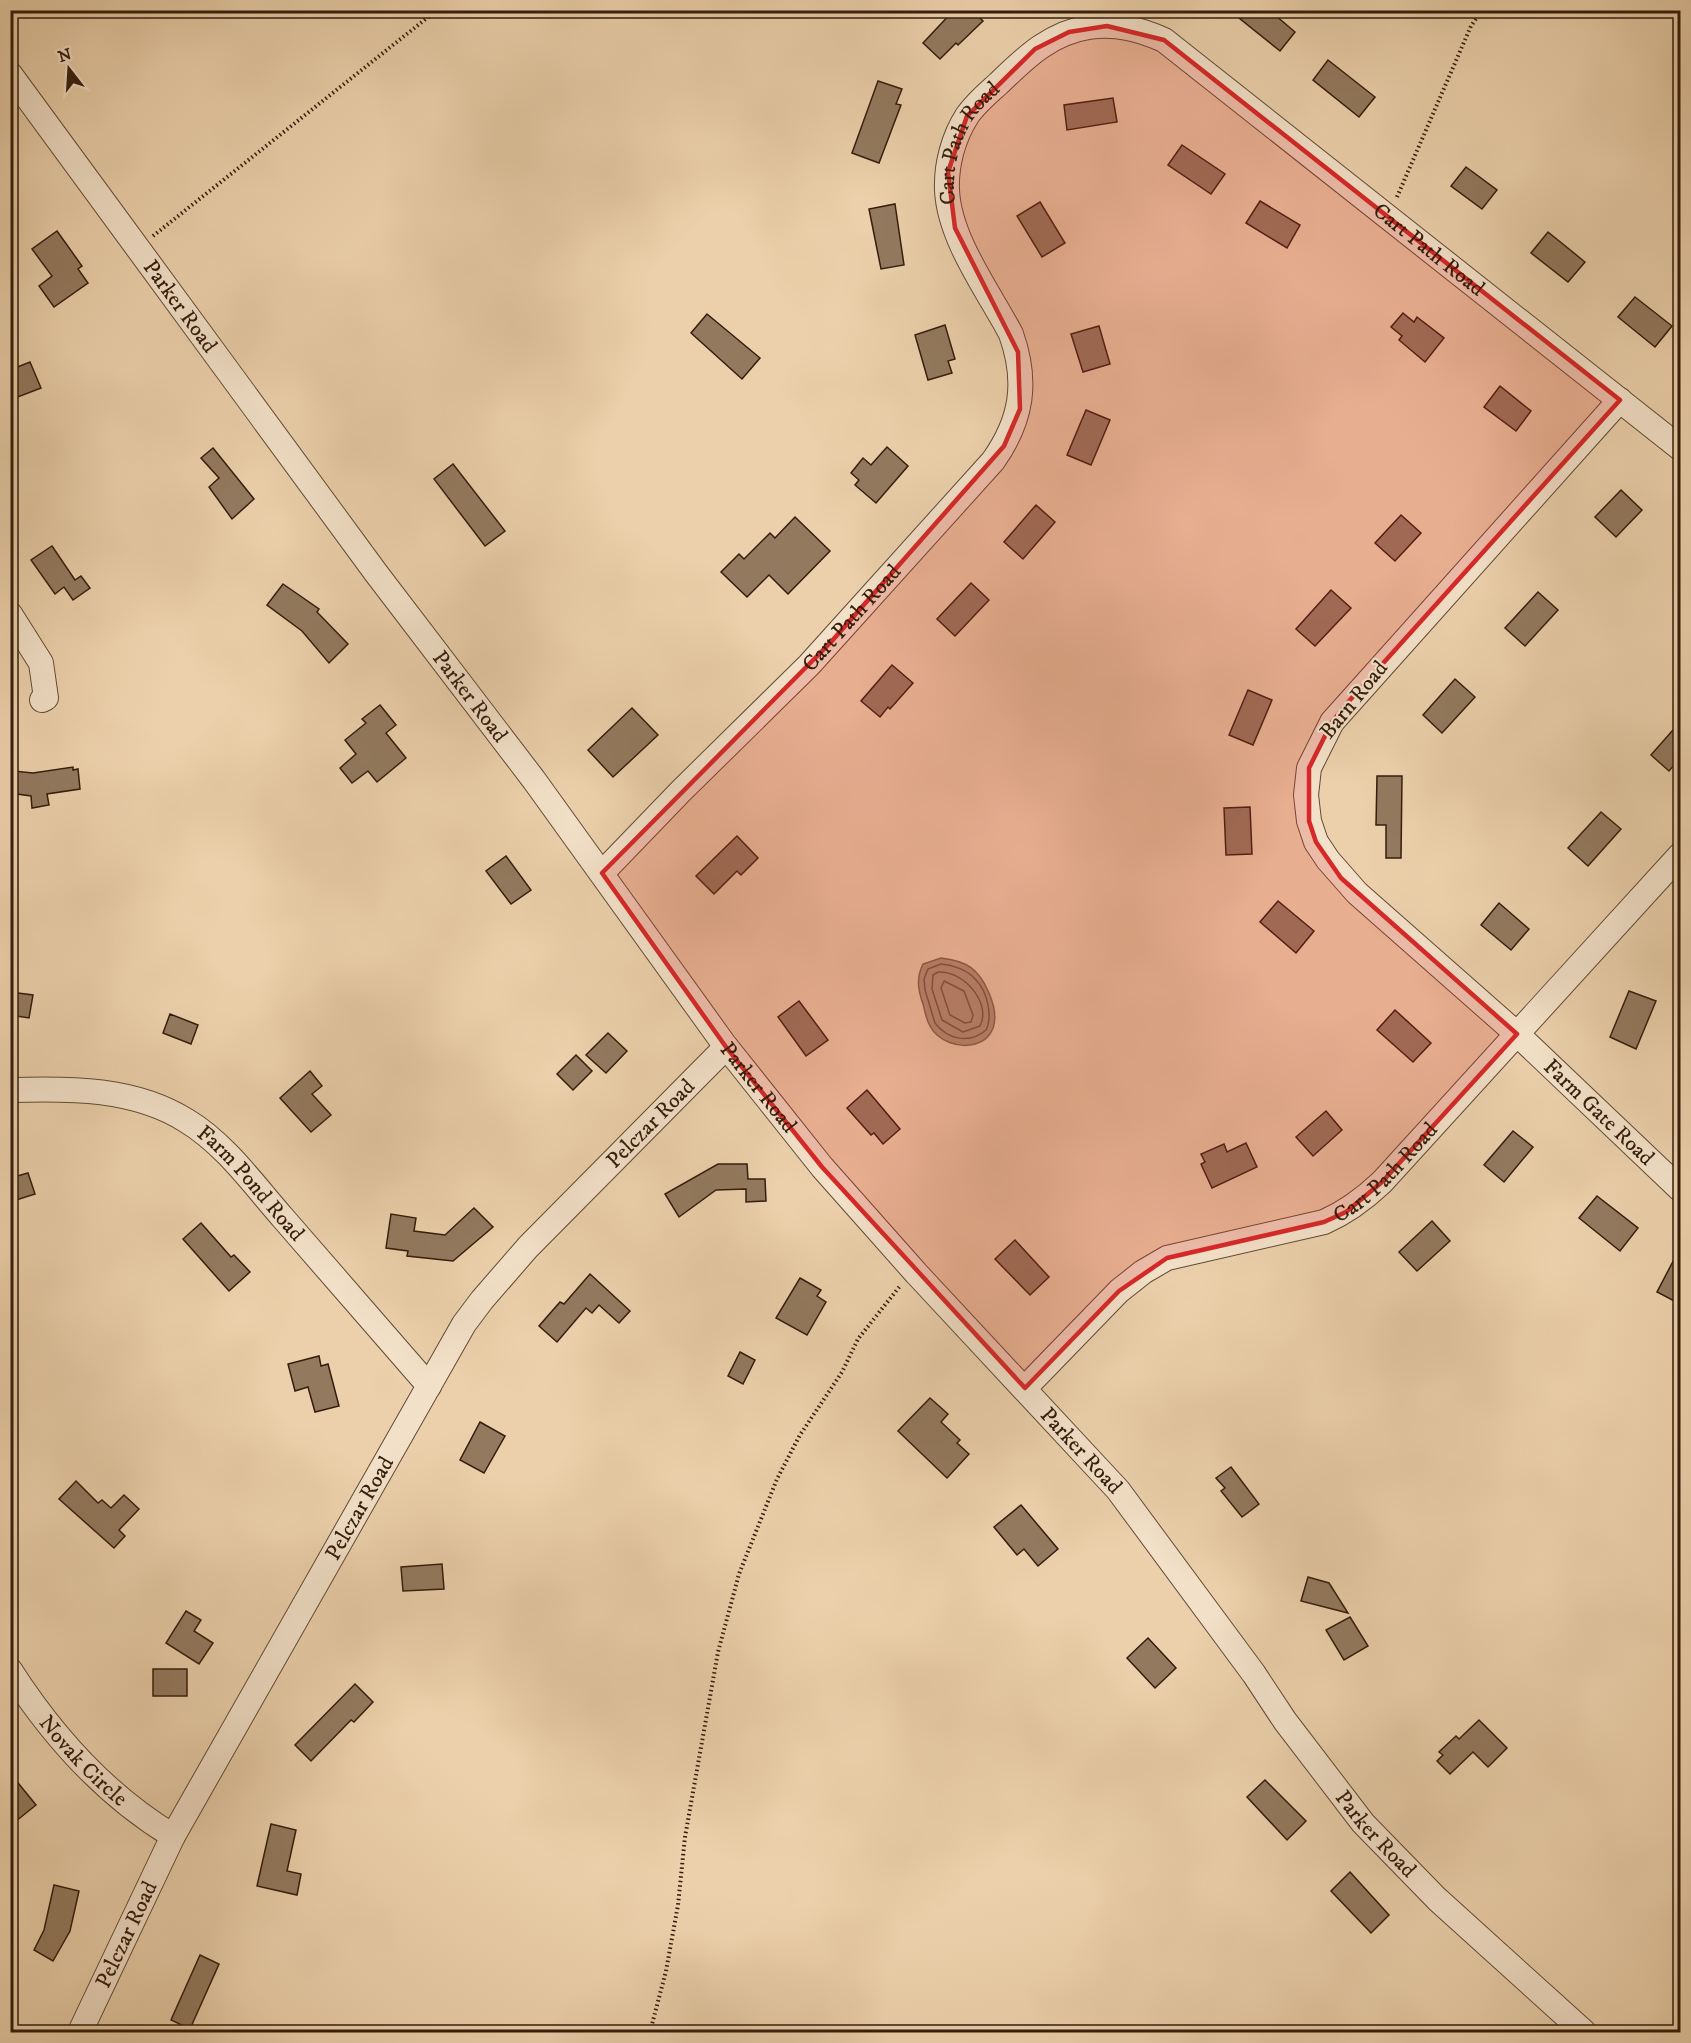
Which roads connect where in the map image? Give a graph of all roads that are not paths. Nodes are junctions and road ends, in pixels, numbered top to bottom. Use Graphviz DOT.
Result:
graph roads {
  1 [pos="10,74"];
  2 [pos="1620,400"];
  3 [pos="1680,448"];
  4 [pos="10,614"];
  5 [pos="42,700"];
  6 [pos="1680,855"];
  7 [pos="602,873"];
  8 [pos="1517,1034"];
  9 [pos="726,1047"];
  10 [pos="10,1090"];
  11 [pos="1680,1189"];
  12 [pos="429,1386"];
  13 [pos="1024,1388"];
  14 [pos="10,1670"];
  15 [pos="173,1836"];
  16 [pos="80,2032"];
  17 [pos="1584,2032"];
  1 -- 7 [label="street, Parker Road"];
  2 -- 3 [label="street, Cart Path Road"];
  2 -- 7 [label="street, Cart Path Road"];
  2 -- 8 [label="street, Barn Road"];
  4 -- 5 [label="street"];
  6 -- 8 [label="street, Cart Path Road"];
  7 -- 9 [label="street, Parker Road"];
  8 -- 11 [label="street, Farm Gate Road"];
  8 -- 13 [label="street, Cart Path Road"];
  9 -- 12 [label="street, Pelczar Road"];
  9 -- 13 [label="street, Parker Road"];
  10 -- 12 [label="street, Farm Pond Road"];
  12 -- 15 [label="street, Pelczar Road"];
  13 -- 17 [label="street, Parker Road"];
  14 -- 15 [label="street, Novak Circle"];
  15 -- 16 [label="street, Pelczar Road"];
}
